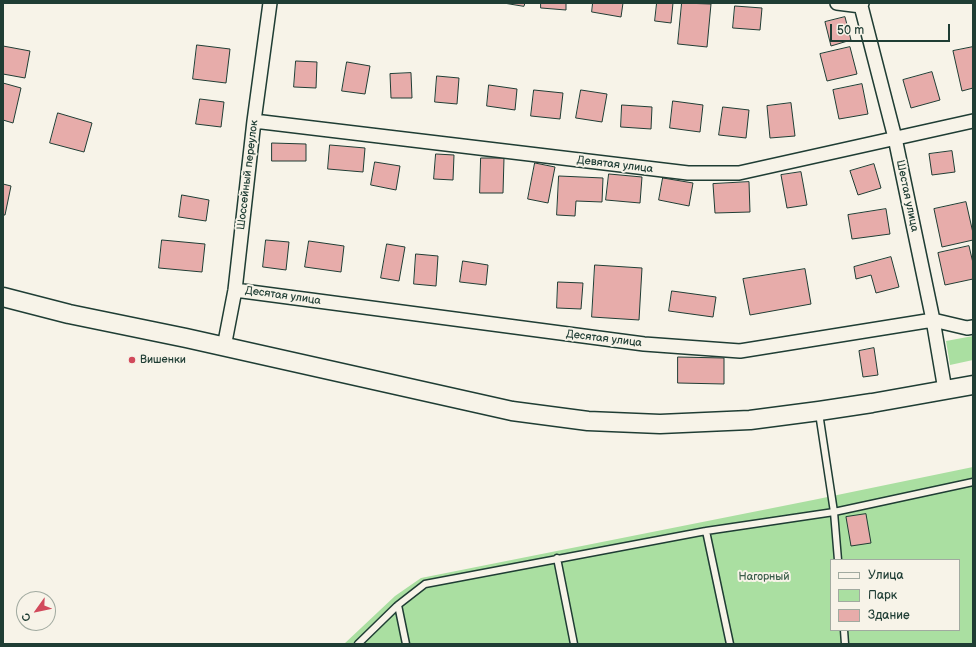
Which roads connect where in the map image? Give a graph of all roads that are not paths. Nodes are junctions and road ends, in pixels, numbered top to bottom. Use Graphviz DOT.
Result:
graph roads {
  1 [pos="270,3"];
  2 [pos="837,3"];
  3 [pos="861,4"];
  4 [pos="254,121"];
  5 [pos="973,121"];
  6 [pos="895,138"];
  7 [pos="235,290"];
  8 [pos="3,298"];
  9 [pos="933,320"];
  10 [pos="973,327"];
  11 [pos="224,347"];
  12 [pos="973,384"];
  13 [pos="945,390"];
  14 [pos="819,411"];
  15 [pos="973,482"];
  16 [pos="834,512"];
  17 [pos="706,531"];
  18 [pos="557,558"];
  19 [pos="838,559"];
  20 [pos="398,605"];
  21 [pos="844,631"];
  22 [pos="358,644"];
  23 [pos="406,644"];
  24 [pos="574,644"];
  25 [pos="730,644"];
  26 [pos="845,644"];
  1 -- 4 [label="street, Шоссейный переулок"];
  2 -- 3 [label="street"];
  3 -- 6 [label="street, Шестая улица"];
  4 -- 6 [label="street, Девятая улица"];
  4 -- 7 [label="street, Шоссейный переулок"];
  5 -- 6 [label="street, Девятая улица"];
  6 -- 9 [label="street, Шестая улица"];
  7 -- 9 [label="street, Десятая улица"];
  7 -- 11 [label="street, Шоссейный переулок"];
  8 -- 11 [label="main road"];
  9 -- 10 [label="street, Десятая улица"];
  9 -- 13 [label="street, Шестая улица"];
  11 -- 14 [label="main road"];
  12 -- 13 [label="main road"];
  13 -- 14 [label="main road"];
  14 -- 16 [label="lane"];
  15 -- 16 [label="lane"];
  16 -- 17 [label="lane"];
  16 -- 19 [label="lane"];
  17 -- 18 [label="lane"];
  17 -- 25 [label="lane"];
  18 -- 20 [label="lane"];
  18 -- 24 [label="lane"];
  20 -- 22 [label="lane"];
  20 -- 23 [label="lane"];
  21 -- 26 [label="lane"];
}
